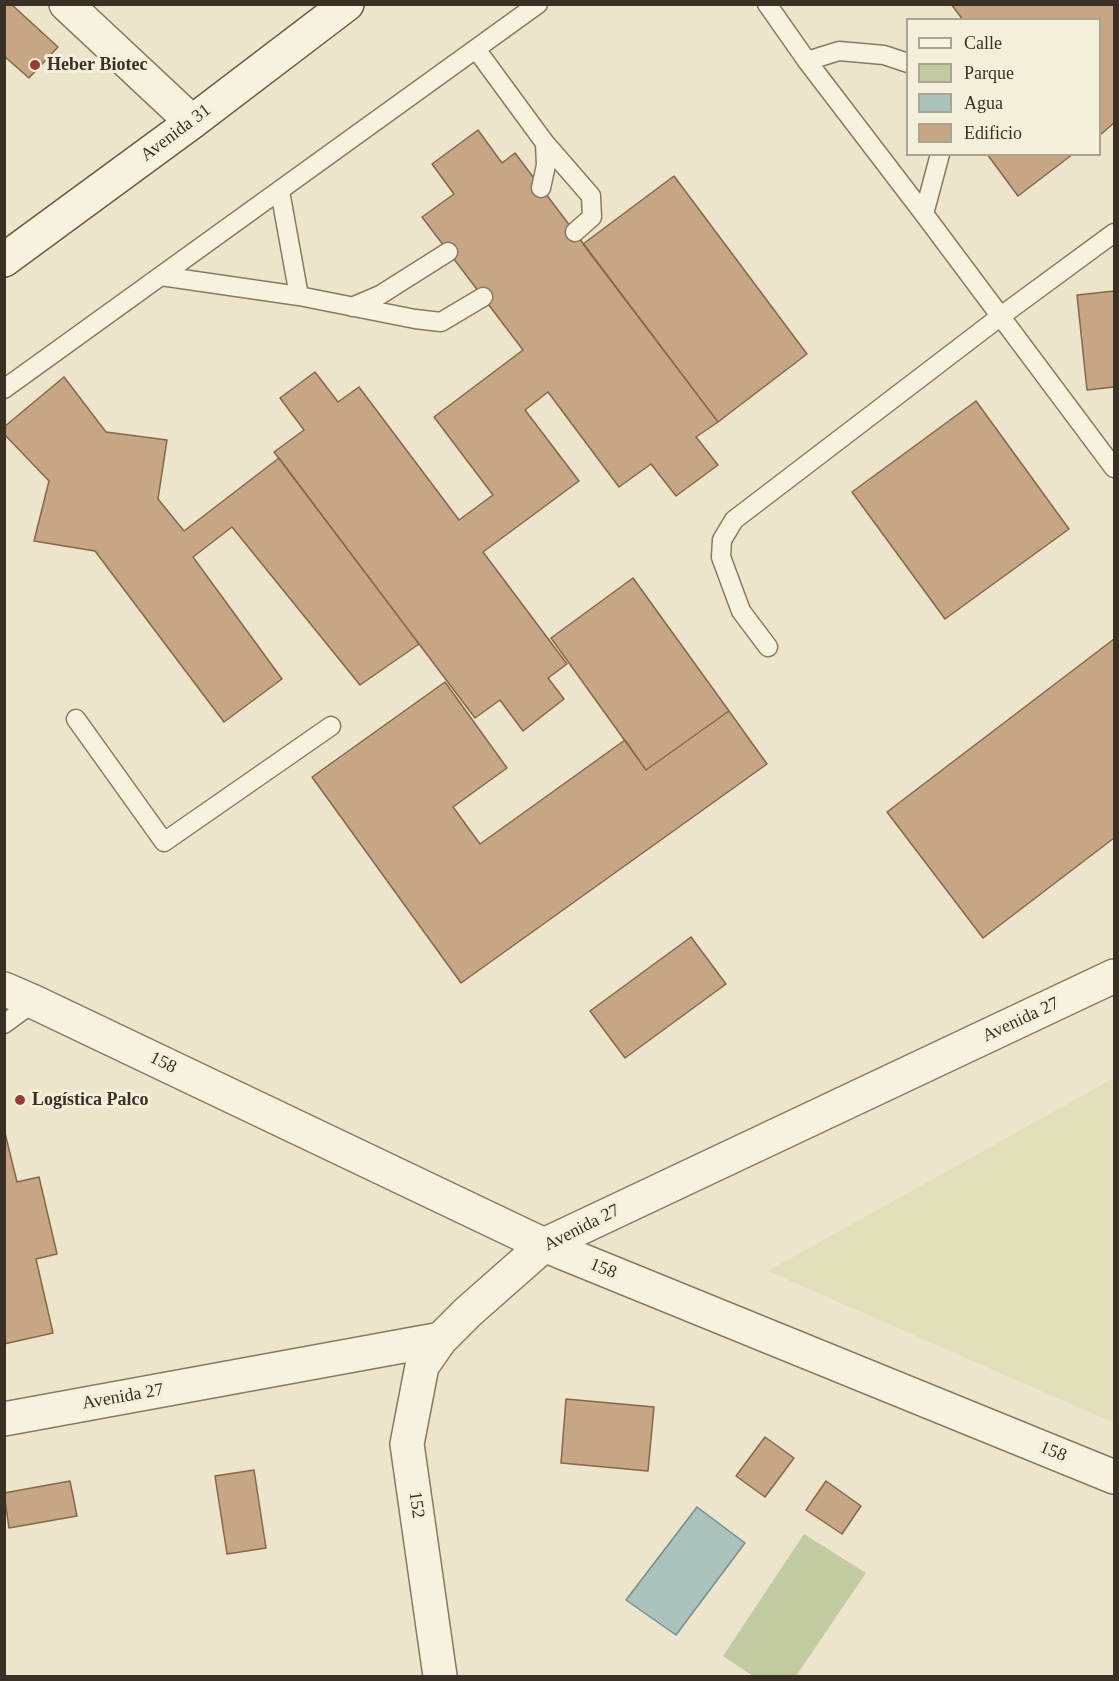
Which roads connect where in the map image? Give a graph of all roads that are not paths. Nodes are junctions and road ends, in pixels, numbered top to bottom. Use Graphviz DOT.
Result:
graph roads {
  1 [pos="66,4"];
  2 [pos="347,4"];
  3 [pos="538,4"];
  4 [pos="767,4"];
  5 [pos="476,50"];
  6 [pos="807,61"];
  7 [pos="906,62"];
  8 [pos="192,122"];
  9 [pos="545,143"];
  10 [pos="939,156"];
  11 [pos="541,188"];
  12 [pos="280,191"];
  13 [pos="924,214"];
  14 [pos="575,232"];
  15 [pos="1114,233"];
  16 [pos="448,252"];
  17 [pos="4,260"];
  18 [pos="161,276"];
  19 [pos="299,296"];
  20 [pos="483,297"];
  21 [pos="352,307"];
  22 [pos="1001,316"];
  23 [pos="4,389"];
  24 [pos="1114,468"];
  25 [pos="768,647"];
  26 [pos="76,719"];
  27 [pos="331,726"];
  28 [pos="1114,976"];
  29 [pos="4,989"];
  30 [pos="34,1002"];
  31 [pos="4,1024"];
  32 [pos="544,1245"];
  33 [pos="441,1339"];
  34 [pos="4,1419"];
  35 [pos="1114,1477"];
  36 [pos="440,1677"];
  1 -- 8 [label="street"];
  2 -- 8 [label="street, Avenida 31"];
  3 -- 5 [label="lane"];
  4 -- 6 [label="lane"];
  5 -- 9 [label="lane"];
  5 -- 12 [label="lane"];
  6 -- 7 [label="lane"];
  6 -- 13 [label="lane"];
  8 -- 17 [label="street, Avenida 31"];
  9 -- 11 [label="lane"];
  9 -- 14 [label="lane"];
  10 -- 13 [label="lane"];
  12 -- 18 [label="lane"];
  12 -- 19 [label="lane"];
  13 -- 22 [label="lane"];
  15 -- 22 [label="lane"];
  16 -- 21 [label="lane"];
  18 -- 19 [label="lane"];
  18 -- 23 [label="lane"];
  19 -- 21 [label="lane"];
  20 -- 21 [label="lane"];
  22 -- 24 [label="lane"];
  22 -- 25 [label="lane"];
  26 -- 27 [label="lane"];
  28 -- 32 [label="street, Avenida 27"];
  29 -- 30 [label="street, 158"];
  30 -- 31 [label="lane"];
  30 -- 32 [label="street, 158"];
  32 -- 33 [label="street, Avenida 27"];
  32 -- 35 [label="street, 158"];
  33 -- 34 [label="street, Avenida 27"];
  33 -- 36 [label="street, 152"];
}
